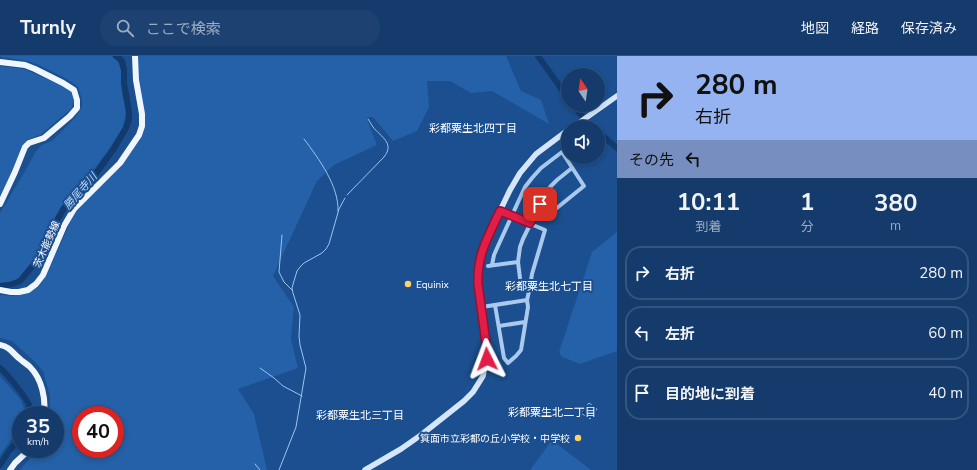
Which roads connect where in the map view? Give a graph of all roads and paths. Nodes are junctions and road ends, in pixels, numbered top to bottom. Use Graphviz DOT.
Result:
graph roads {
  1 [pos="135,56"];
  2 [pos="0,62"];
  3 [pos="617,96"];
  4 [pos="583,120"];
  5 [pos="561,135"];
  6 [pos="572,168"];
  7 [pos="0,204"];
  8 [pos="500,211"];
  9 [pos="536,211"];
  10 [pos="512,216"];
  11 [pos="530,223"];
  12 [pos="518,262"];
  13 [pos="530,288"];
  14 [pos="0,290"];
  15 [pos="527,300"];
  16 [pos="495,305"];
  17 [pos="482,307"];
  18 [pos="525,322"];
  19 [pos="499,326"];
  20 [pos="0,345"];
  21 [pos="44,406"];
  22 [pos="20,458"];
  23 [pos="10,470"];
  24 [pos="365,470"];
  1 -- 14 [label="main road, 茨木能勢線"];
  2 -- 7 [label="main road"];
  3 -- 4 [label="street"];
  5 -- 8 [label="street"];
  6 -- 9 [label="street"];
  6 -- 9 [label="street"];
  6 -- 10 [label="street"];
  8 -- 10 [label="street"];
  8 -- 17 [label="street"];
  9 -- 11 [label="street"];
  10 -- 11 [label="street"];
  10 -- 12 [label="street"];
  11 -- 12 [label="street"];
  11 -- 13 [label="street"];
  12 -- 13 [label="street"];
  13 -- 15 [label="street"];
  15 -- 16 [label="street"];
  15 -- 18 [label="street"];
  16 -- 17 [label="street"];
  16 -- 19 [label="street"];
  17 -- 24 [label="street"];
  18 -- 19 [label="street"];
  18 -- 19 [label="street"];
  20 -- 21 [label="main road"];
  22 -- 23 [label="main road"];
}
